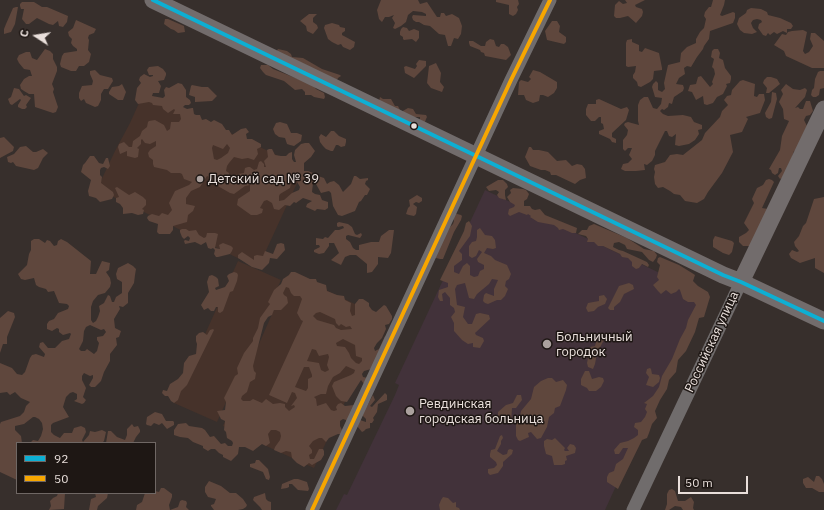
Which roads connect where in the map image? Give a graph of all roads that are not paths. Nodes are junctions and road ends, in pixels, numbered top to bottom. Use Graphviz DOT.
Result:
graph roads {
  1 [pos="153,0"];
  2 [pos="550,0"];
  3 [pos="824,109"];
  4 [pos="476,156"];
  5 [pos="740,282"];
  6 [pos="824,321"];
  7 [pos="312,510"];
  8 [pos="633,510"];
  1 -- 4 [label="main road"];
  2 -- 4 [label="street"];
  3 -- 5 [label="main road, Российская улица"];
  4 -- 5 [label="main road"];
  4 -- 7 [label="street"];
  5 -- 6 [label="main road"];
  5 -- 8 [label="street, Российская улица"];
}
